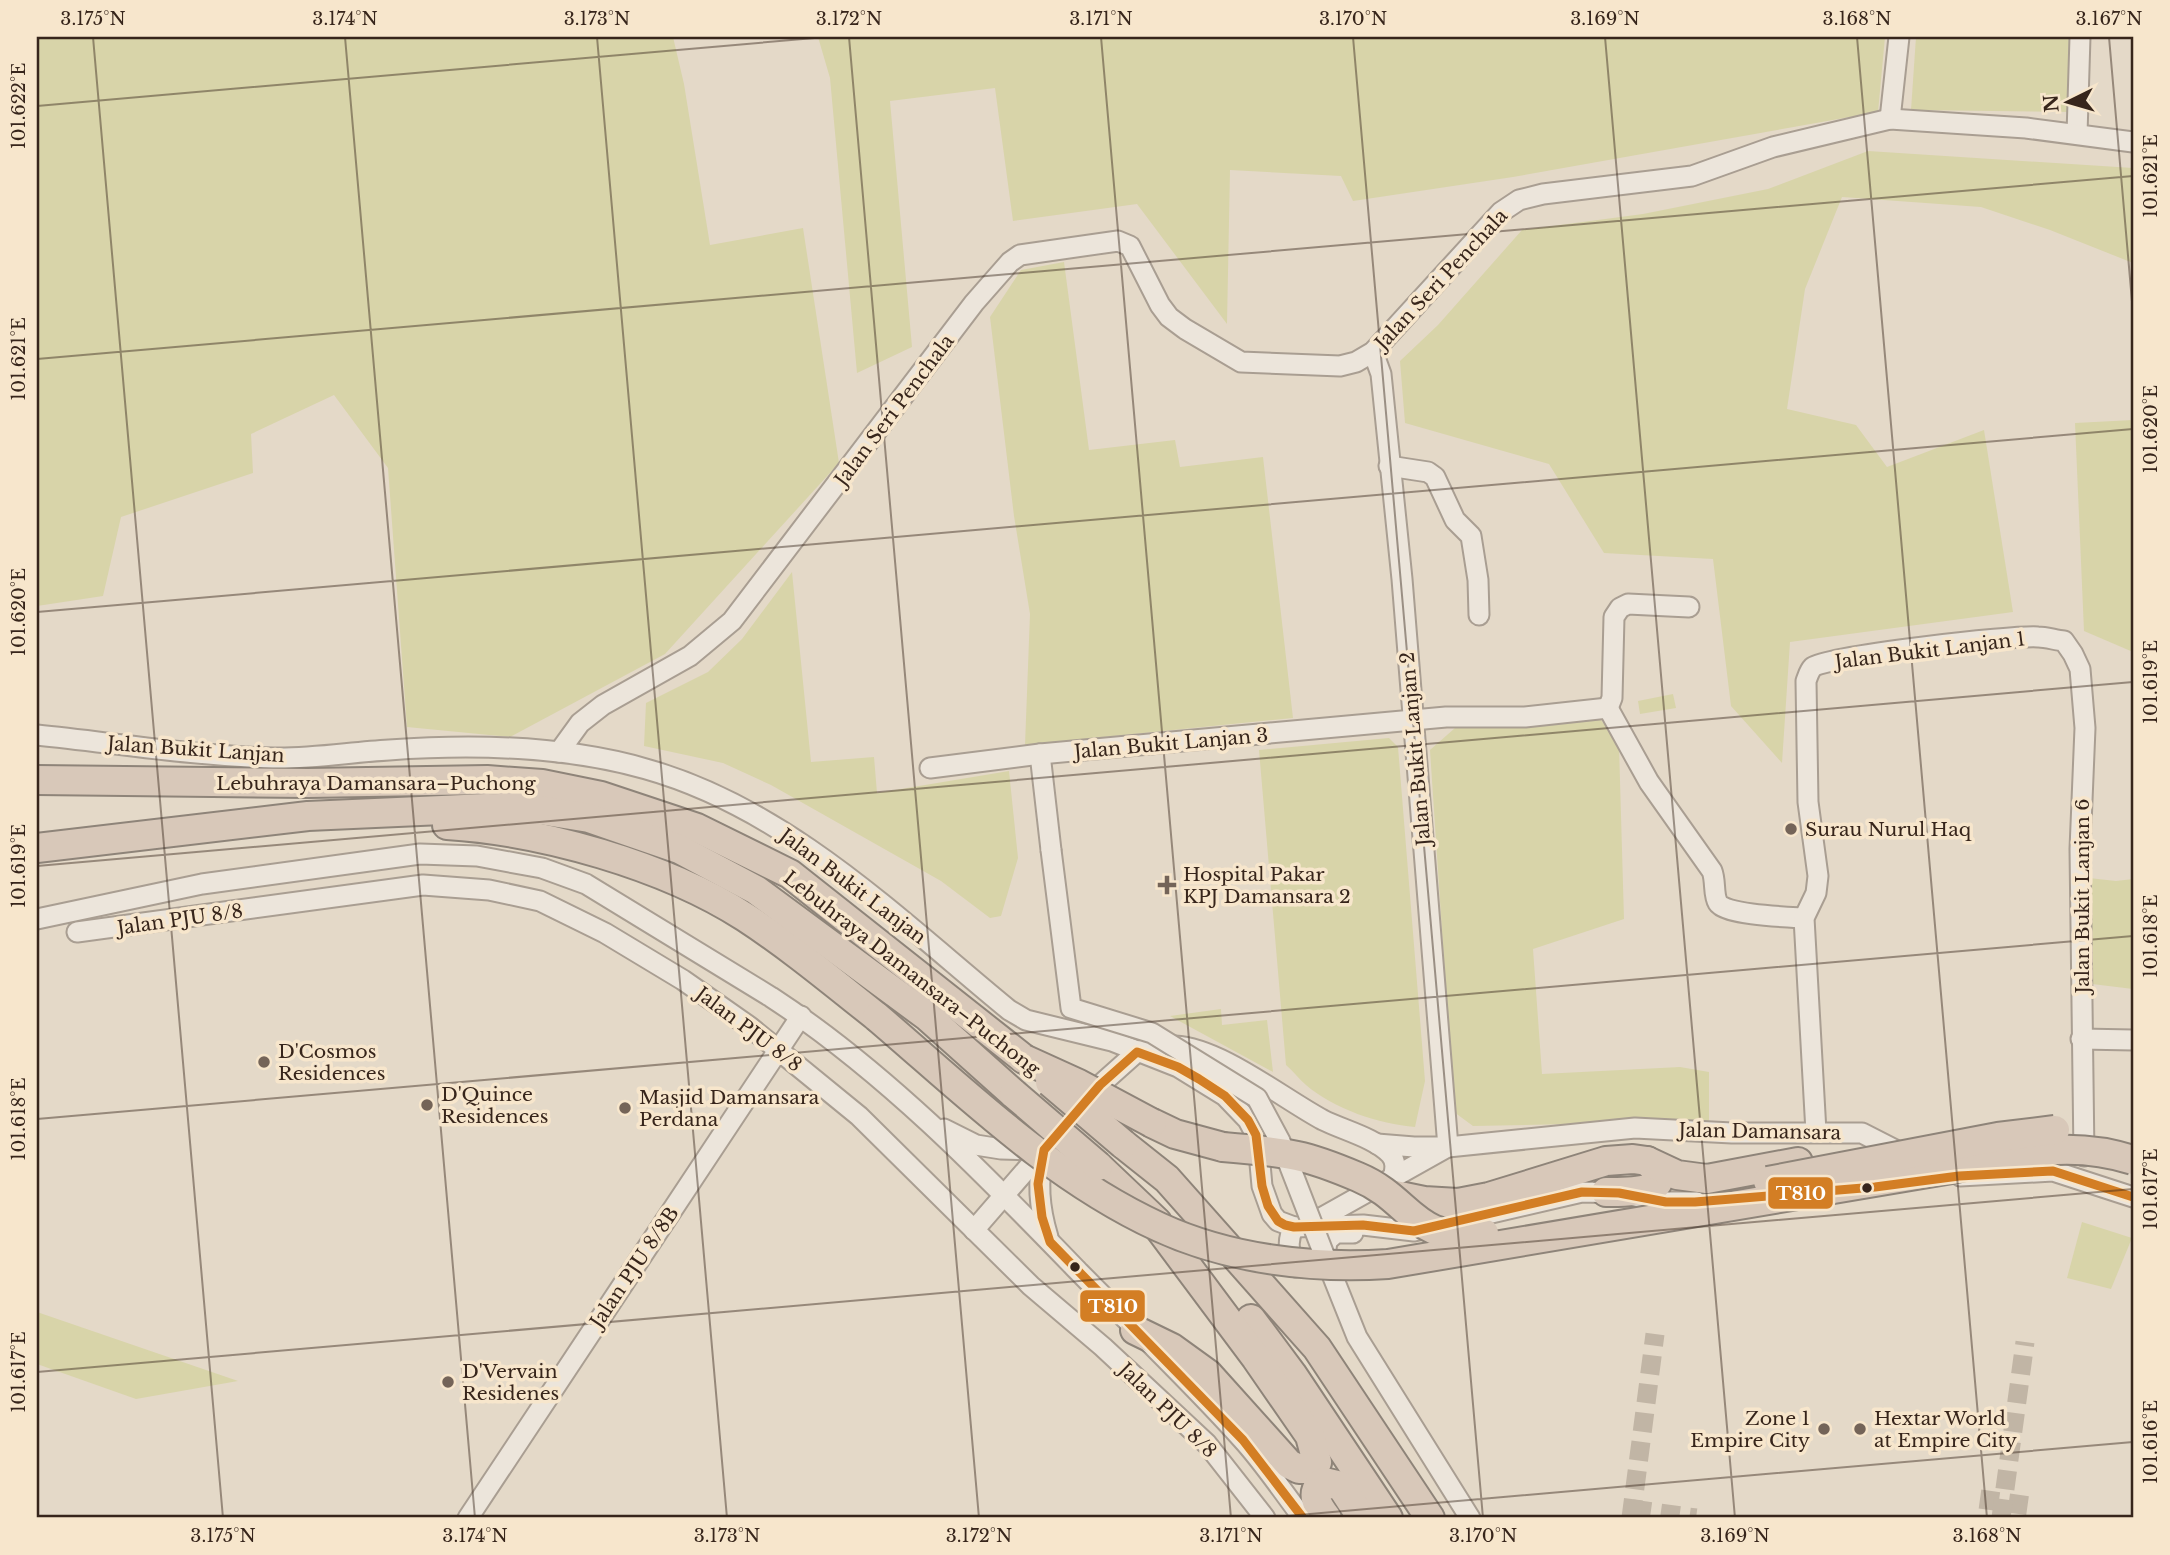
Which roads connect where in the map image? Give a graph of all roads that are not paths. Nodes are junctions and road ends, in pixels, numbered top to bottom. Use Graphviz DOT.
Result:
graph roads {
  1 [pos="1899,37"];
  2 [pos="2080,37"];
  3 [pos="1890,119"];
  4 [pos="2077,135"];
  5 [pos="2133,142"];
  6 [pos="1373,352"];
  7 [pos="1389,467"];
  8 [pos="1689,607"];
  9 [pos="1479,615"];
  10 [pos="2064,641"];
  11 [pos="1608,708"];
  12 [pos="1413,721"];
  13 [pos="37,735"];
  14 [pos="559,752"];
  15 [pos="1040,754"];
  16 [pos="930,768"];
  17 [pos="37,780"];
  18 [pos="308,816"];
  19 [pos="37,848"];
  20 [pos="202,884"];
  21 [pos="155,894"];
  22 [pos="61,913"];
  23 [pos="208,915"];
  24 [pos="1804,918"];
  25 [pos="37,919"];
  26 [pos="98,921"];
  27 [pos="131,926"];
  28 [pos="801,1016"];
  29 [pos="2081,1039"];
  30 [pos="2133,1040"];
  31 [pos="778,1050"];
  32 [pos="1137,1052"];
  33 [pos="1024,1059"];
  34 [pos="1100,1085"];
  35 [pos="1257,1090"];
  36 [pos="1225,1096"];
  37 [pos="926,1121"];
  38 [pos="1816,1132"];
  39 [pos="1256,1135"];
  40 [pos="2133,1143"];
  41 [pos="1377,1144"];
  42 [pos="1048,1145"];
  43 [pos="1448,1147"];
  44 [pos="2084,1156"];
  45 [pos="1647,1161"];
  46 [pos="1919,1162"];
  47 [pos="1260,1164"];
  48 [pos="2127,1166"];
  49 [pos="1391,1186"];
  50 [pos="2107,1188"];
  51 [pos="1606,1192"];
  52 [pos="1004,1196"];
  53 [pos="2133,1197"];
  54 [pos="1150,1215"];
  55 [pos="1300,1227"];
  56 [pos="974,1230"];
  57 [pos="1359,1234"];
  58 [pos="1050,1242"];
  59 [pos="1325,1256"];
  60 [pos="1296,1267"];
  61 [pos="1135,1330"];
  62 [pos="1345,1454"];
  63 [pos="468,1518"];
  64 [pos="1265,1518"];
  65 [pos="1303,1518"];
  66 [pos="1326,1518"];
  67 [pos="1362,1518"];
  68 [pos="1375,1518"];
  69 [pos="1388,1518"];
  70 [pos="1430,1518"];
  71 [pos="1470,1518"];
  1 -- 3 [label="street"];
  2 -- 4 [label="street"];
  3 -- 4 [label="street, Jalan Seri Penchala"];
  3 -- 6 [label="street, Jalan Seri Penchala"];
  4 -- 5 [label="street, Jalan Seri Penchala"];
  6 -- 7 [label="street, Jalan Bukit Lanjan 2"];
  6 -- 14 [label="street, Jalan Seri Penchala"];
  7 -- 9 [label="street"];
  7 -- 12 [label="street, Jalan Bukit Lanjan 2"];
  8 -- 11 [label="street"];
  10 -- 24 [label="street, Jalan Bukit Lanjan 1"];
  10 -- 29 [label="street, Jalan Bukit Lanjan 6"];
  11 -- 12 [label="street"];
  11 -- 24 [label="street"];
  12 -- 15 [label="street, Jalan Bukit Lanjan 3"];
  12 -- 43 [label="street, Jalan Bukit Lanjan 2"];
  13 -- 14 [label="street, Jalan Bukit Lanjan"];
  14 -- 32 [label="street, Jalan Bukit Lanjan"];
  15 -- 16 [label="street, Jalan Bukit Lanjan 3"];
  15 -- 35 [label="street, bridge"];
  17 -- 33 [label="highway, Lebuhraya Damansara–Puchong"];
  18 -- 19 [label="highway, Lebuhraya Damansara–Puchong"];
  18 -- 48 [label="highway, bridge"];
  18 -- 54 [label="highway, Lebuhraya Damansara–Puchong, bridge"];
  20 -- 21 [label="street, Jalan PJU 8/8"];
  20 -- 23 [label="street"];
  20 -- 28 [label="street, Jalan PJU 8/8"];
  21 -- 22 [label="street"];
  21 -- 26 [label="street"];
  22 -- 25 [label="street"];
  22 -- 26 [label="street"];
  23 -- 27 [label="street, Jalan PJU 8/8"];
  23 -- 31 [label="street, Jalan PJU 8/8"];
  24 -- 38 [label="street"];
  26 -- 27 [label="street"];
  26 -- 27 [label="street, Jalan PJU 8/8"];
  28 -- 31 [label="street, Jalan PJU 8/8B"];
  28 -- 37 [label="street, Jalan PJU 8/8"];
  29 -- 30 [label="street"];
  29 -- 44 [label="street, Jalan Bukit Lanjan 6"];
  31 -- 56 [label="street, Jalan PJU 8/8"];
  31 -- 63 [label="street, Jalan PJU 8/8B"];
  32 -- 34 [label="street"];
  32 -- 35 [label="street"];
  32 -- 36 [label="street, Jalan Bukit Lanjan"];
  33 -- 49 [label="highway, bridge"];
  33 -- 70 [label="highway, Lebuhraya Damansara–Puchong, bridge"];
  35 -- 36 [label="street"];
  35 -- 41 [label="street"];
  35 -- 59 [label="street, bridge"];
  36 -- 39 [label="street, Jalan Bukit Lanjan"];
  37 -- 42 [label="street"];
  37 -- 52 [label="street, Jalan PJU 8/8"];
  38 -- 43 [label="street, Jalan Damansara"];
  38 -- 46 [label="street, Jalan Damansara"];
  40 -- 49 [label="highway, bridge"];
  41 -- 43 [label="street, Jalan Damansara"];
  41 -- 49 [label="street"];
  42 -- 52 [label="street"];
  42 -- 58 [label="street"];
  43 -- 49 [label="street"];
  44 -- 46 [label="street"];
  44 -- 48 [label="street"];
  45 -- 46 [label="highway"];
  45 -- 49 [label="highway"];
  45 -- 51 [label="highway"];
  47 -- 55 [label="street"];
  48 -- 50 [label="street"];
  49 -- 55 [label="street"];
  50 -- 51 [label="street"];
  50 -- 53 [label="street"];
  51 -- 55 [label="street"];
  52 -- 56 [label="street"];
  52 -- 58 [label="street, Jalan PJU 8/8"];
  54 -- 61 [label="highway"];
  54 -- 62 [label="highway, Lebuhraya Damansara–Puchong"];
  55 -- 60 [label="street"];
  56 -- 64 [label="street, Jalan PJU 8/8"];
  57 -- 59 [label="street"];
  58 -- 61 [label="street, Jalan PJU 8/8"];
  59 -- 71 [label="street"];
  61 -- 65 [label="street, Jalan PJU 8/8"];
  62 -- 68 [label="highway"];
  62 -- 69 [label="highway, Lebuhraya Damansara–Puchong"];
  66 -- 67 [label="highway"];
}
